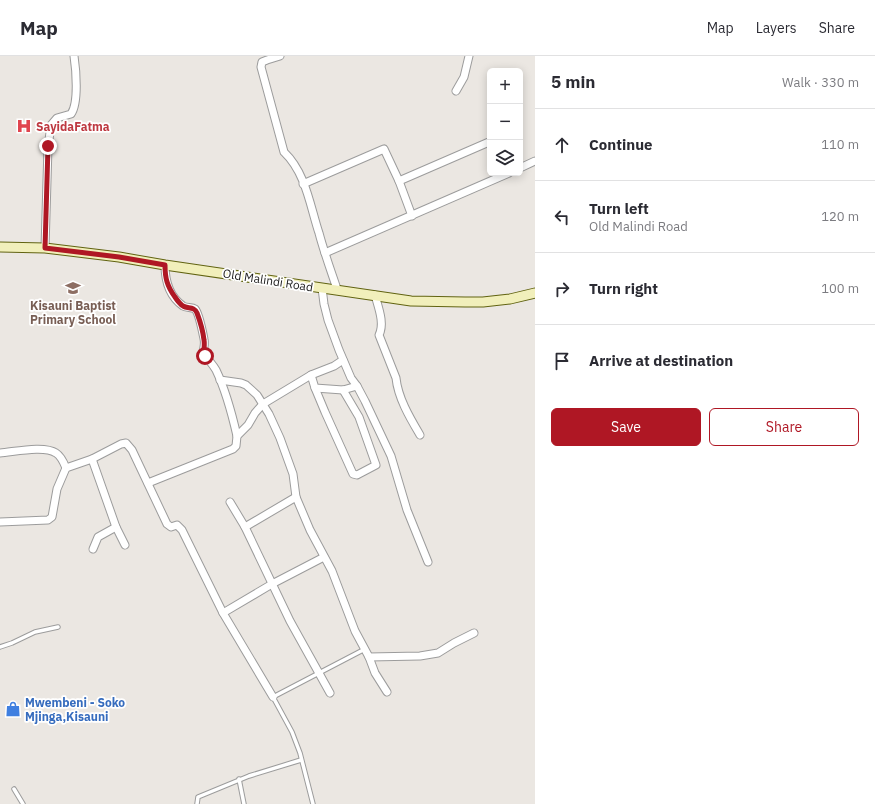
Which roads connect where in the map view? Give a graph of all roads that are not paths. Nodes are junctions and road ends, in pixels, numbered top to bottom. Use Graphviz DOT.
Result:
graph roads {
  1 [pos="74,56"];
  2 [pos="280,56"];
  3 [pos="469,56"];
  4 [pos="456,91"];
  5 [pos="487,143"];
  6 [pos="535,161"];
  7 [pos="523,167"];
  8 [pos="502,176"];
  9 [pos="399,181"];
  10 [pos="304,184"];
  11 [pos="412,216"];
  12 [pos="0,247"];
  13 [pos="45,248"];
  14 [pos="325,253"];
  15 [pos="165,265"];
  16 [pos="322,288"];
  17 [pos="337,289"];
  18 [pos="535,294"];
  19 [pos="375,295"];
  20 [pos="343,360"];
  21 [pos="311,375"];
  22 [pos="220,380"];
  23 [pos="357,386"];
  24 [pos="315,388"];
  25 [pos="343,390"];
  26 [pos="263,404"];
  27 [pos="420,435"];
  28 [pos="237,436"];
  29 [pos="0,453"];
  30 [pos="92,459"];
  31 [pos="66,468"];
  32 [pos="148,483"];
  33 [pos="296,497"];
  34 [pos="230,502"];
  35 [pos="0,522"];
  36 [pos="116,527"];
  37 [pos="245,527"];
  38 [pos="125,545"];
  39 [pos="93,549"];
  40 [pos="324,557"];
  41 [pos="428,562"];
  42 [pos="272,584"];
  43 [pos="224,613"];
  44 [pos="58,627"];
  45 [pos="474,633"];
  46 [pos="0,647"];
  47 [pos="365,649"];
  48 [pos="369,657"];
  49 [pos="318,673"];
  50 [pos="388,692"];
  51 [pos="330,693"];
  52 [pos="273,697"];
  53 [pos="301,760"];
  54 [pos="239,780"];
  55 [pos="14,789"];
  56 [pos="23,804"];
  57 [pos="197,804"];
  58 [pos="244,804"];
  59 [pos="313,804"];
  1 -- 13 [label="street"];
  2 -- 10 [label="street"];
  3 -- 4 [label="street"];
  5 -- 9 [label="street"];
  6 -- 7 [label="street"];
  8 -- 11 [label="street"];
  9 -- 10 [label="street"];
  9 -- 11 [label="street"];
  10 -- 14 [label="street"];
  11 -- 14 [label="street"];
  12 -- 13 [label="main road, Old Malindi Road"];
  13 -- 15 [label="main road, Old Malindi Road"];
  14 -- 17 [label="street"];
  15 -- 16 [label="main road, Old Malindi Road"];
  15 -- 22 [label="street"];
  16 -- 17 [label="main road, Old Malindi Road"];
  16 -- 20 [label="street"];
  17 -- 19 [label="main road, Old Malindi Road"];
  18 -- 19 [label="main road, Old Malindi Road"];
  19 -- 27 [label="street"];
  20 -- 21 [label="street"];
  20 -- 23 [label="street"];
  21 -- 24 [label="street"];
  21 -- 26 [label="street"];
  22 -- 26 [label="street"];
  22 -- 28 [label="street"];
  23 -- 25 [label="street"];
  23 -- 41 [label="street"];
  24 -- 25 [label="street"];
  24 -- 25 [label="street"];
  26 -- 28 [label="street"];
  26 -- 33 [label="street"];
  28 -- 32 [label="street"];
  29 -- 31 [label="street"];
  30 -- 31 [label="street"];
  30 -- 32 [label="street"];
  30 -- 36 [label="street"];
  31 -- 35 [label="street"];
  32 -- 43 [label="street"];
  33 -- 37 [label="street"];
  33 -- 40 [label="street"];
  34 -- 37 [label="street"];
  36 -- 38 [label="street"];
  36 -- 39 [label="street"];
  37 -- 42 [label="street"];
  40 -- 42 [label="street"];
  40 -- 47 [label="street"];
  42 -- 43 [label="street"];
  42 -- 49 [label="street"];
  43 -- 52 [label="street"];
  44 -- 46 [label="lane"];
  45 -- 48 [label="street"];
  47 -- 48 [label="street"];
  47 -- 49 [label="lane"];
  48 -- 50 [label="street"];
  49 -- 51 [label="street"];
  49 -- 52 [label="lane"];
  52 -- 53 [label="lane"];
  53 -- 54 [label="lane"];
  53 -- 59 [label="lane"];
  54 -- 57 [label="lane"];
  54 -- 58 [label="lane"];
  55 -- 56 [label="lane"];
}
